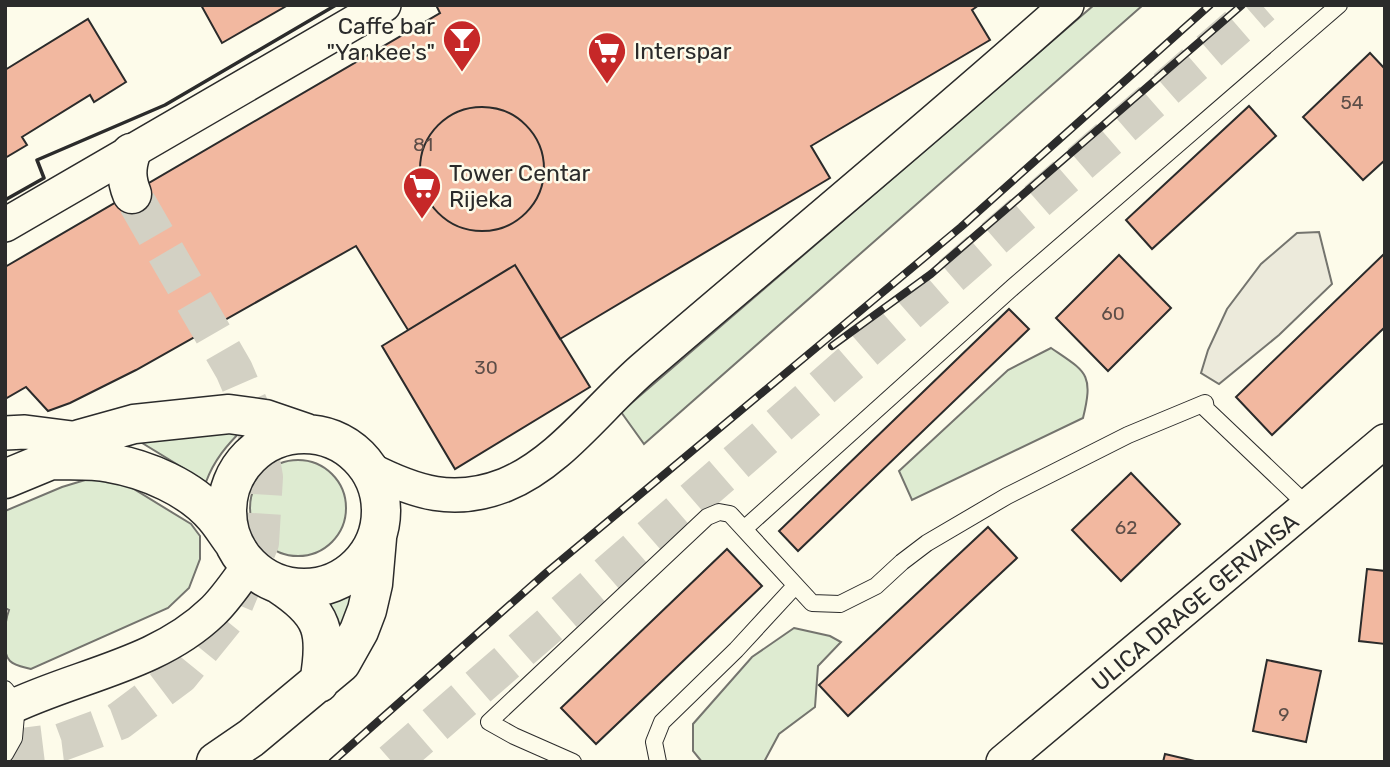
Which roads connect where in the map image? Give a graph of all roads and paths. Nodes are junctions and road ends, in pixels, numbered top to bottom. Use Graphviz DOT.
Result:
graph roads {
  1 [pos="384,5"];
  2 [pos="1067,5"];
  3 [pos="1339,5"];
  4 [pos="131,153"];
  5 [pos="132,194"];
  6 [pos="5,225"];
  7 [pos="5,433"];
  8 [pos="306,433"];
  9 [pos="1385,441"];
  10 [pos="66,449"];
  11 [pos="369,469"];
  12 [pos="5,479"];
  13 [pos="1309,507"];
  14 [pos="744,529"];
  15 [pos="378,536"];
  16 [pos="254,565"];
  17 [pos="795,586"];
  18 [pos="319,683"];
  19 [pos="9,701"];
  20 [pos="5,754"];
  21 [pos="216,762"];
  22 [pos="573,762"];
  23 [pos="658,762"];
  24 [pos="1003,762"];
  1 -- 4 [label="street"];
  2 -- 11 [label="street"];
  3 -- 14 [label="lane"];
  4 -- 5 [label="main road"];
  4 -- 6 [label="street"];
  7 -- 10 [label="street"];
  8 -- 10 [label="main road"];
  8 -- 11 [label="main road"];
  8 -- 16 [label="main road"];
  9 -- 13 [label="street, ULICA DRAGE GERVAISA"];
  10 -- 12 [label="main road"];
  10 -- 16 [label="main road"];
  11 -- 15 [label="main road"];
  13 -- 17 [label="lane"];
  13 -- 24 [label="street, ULICA DRAGE GERVAISA"];
  14 -- 17 [label="lane"];
  14 -- 22 [label="lane"];
  15 -- 16 [label="main road"];
  15 -- 18 [label="main road"];
  16 -- 18 [label="main road"];
  16 -- 19 [label="street"];
  17 -- 23 [label="lane"];
  18 -- 21 [label="main road"];
  19 -- 20 [label="lane"];
}
